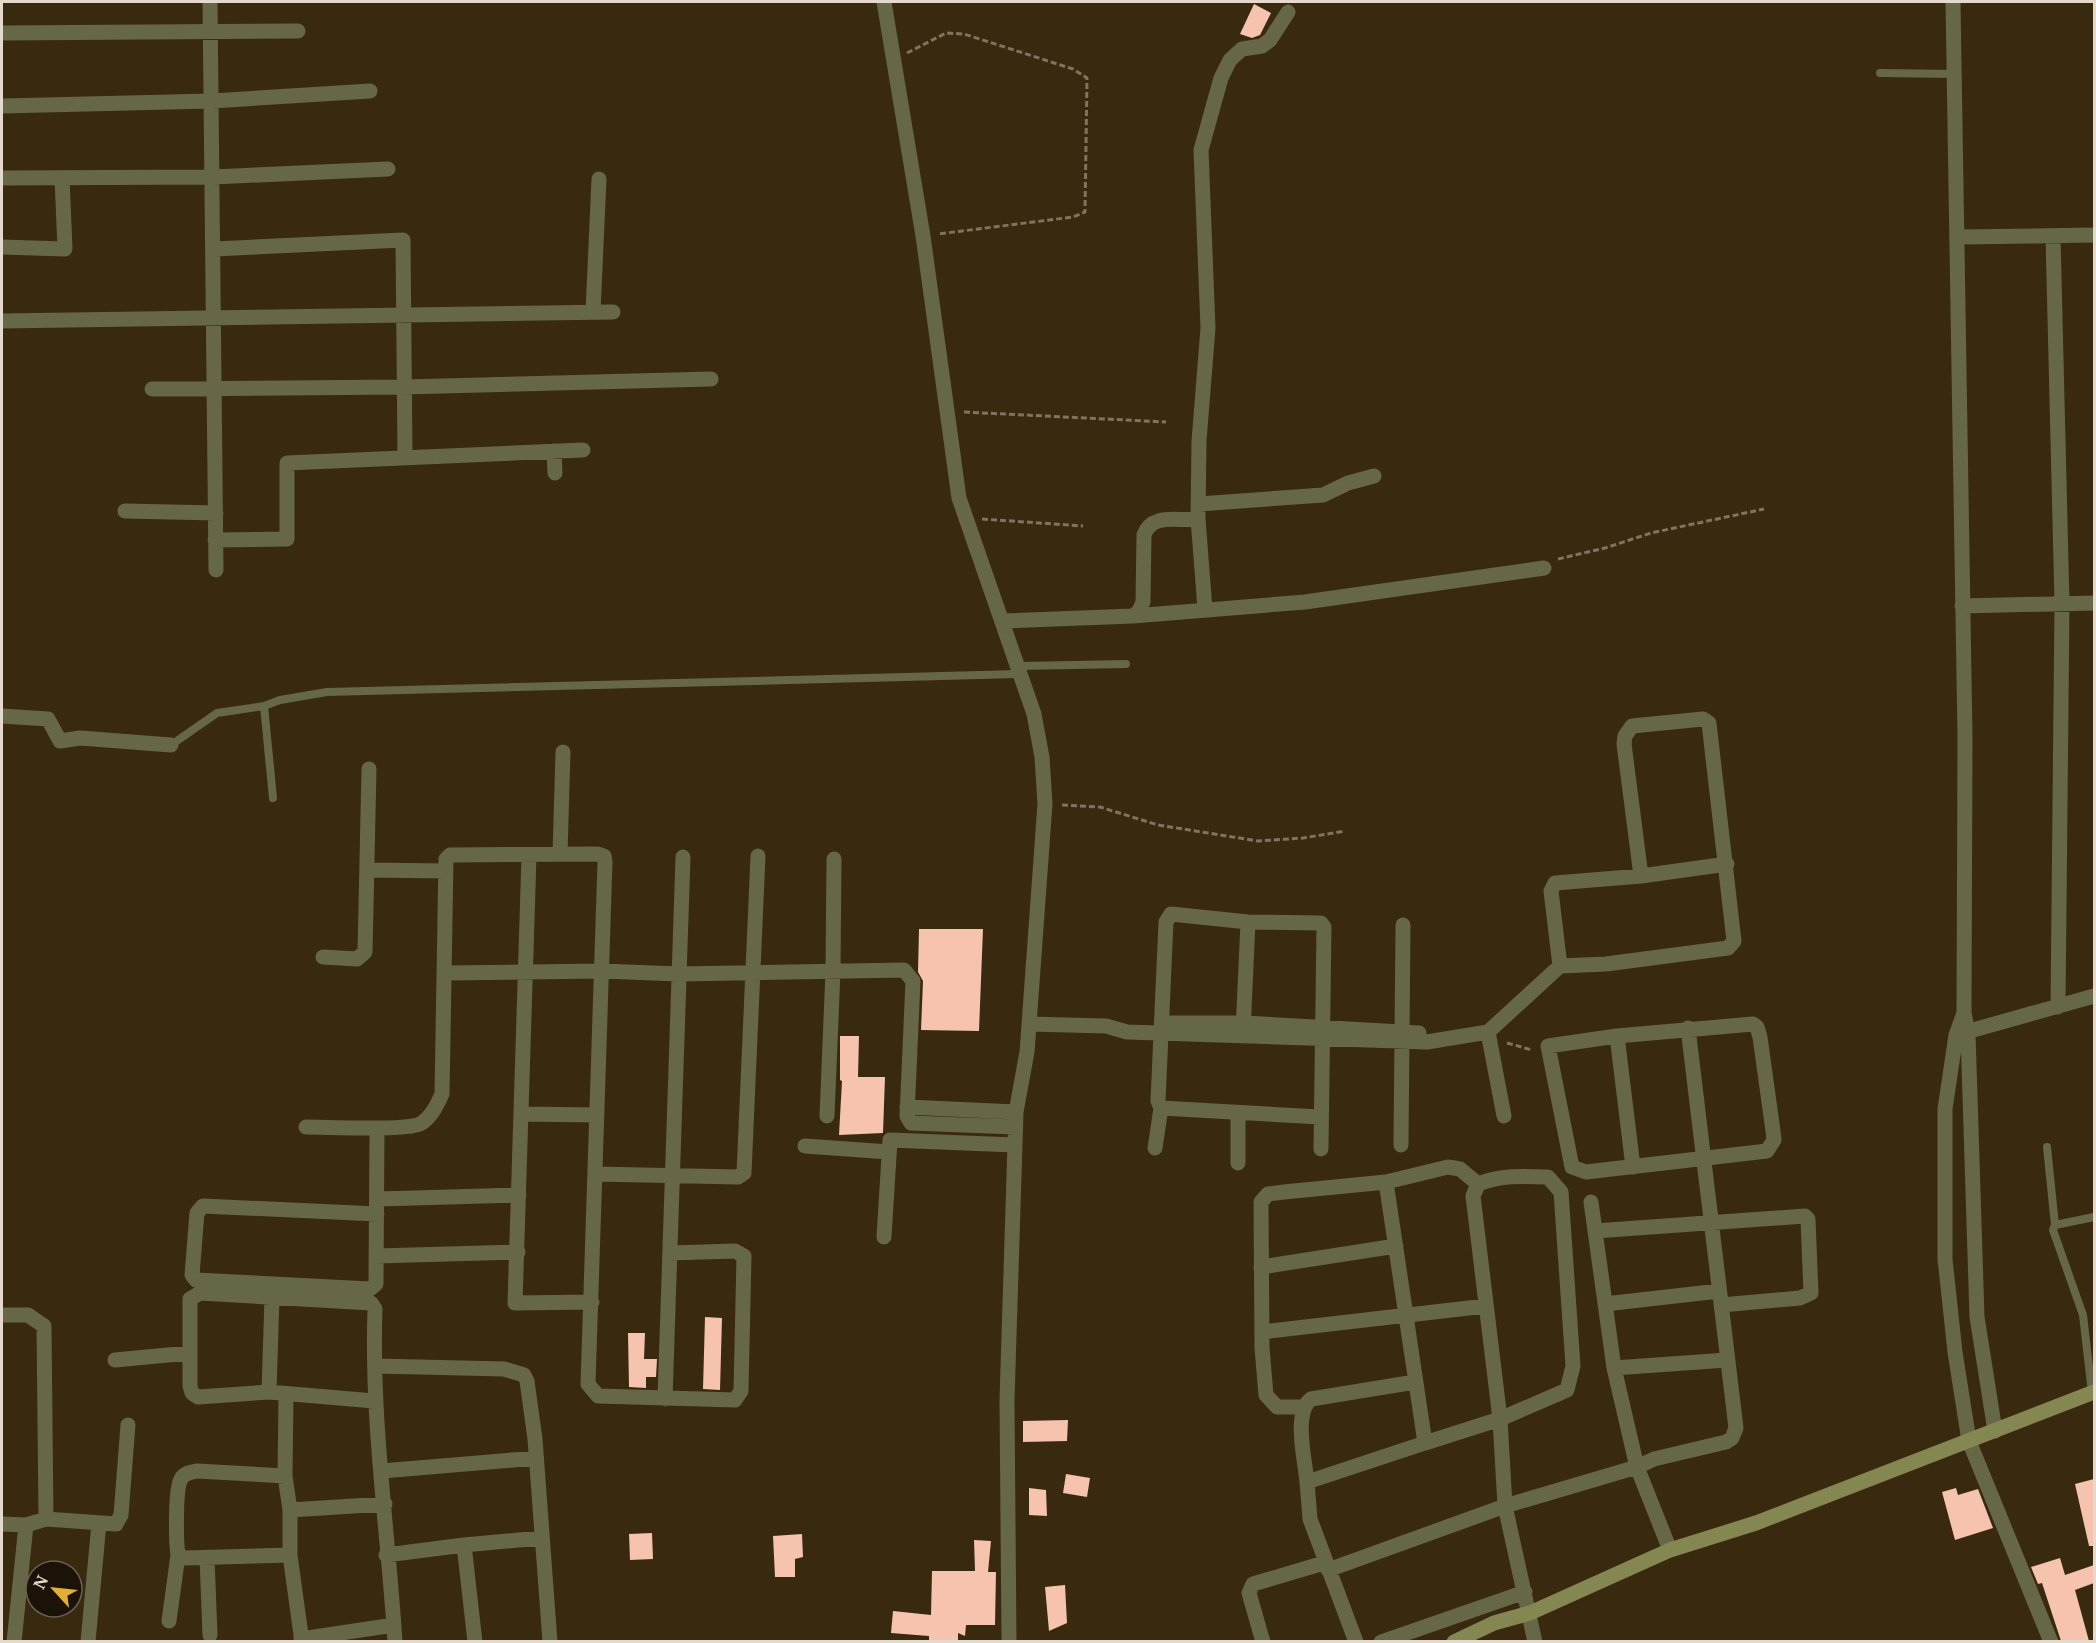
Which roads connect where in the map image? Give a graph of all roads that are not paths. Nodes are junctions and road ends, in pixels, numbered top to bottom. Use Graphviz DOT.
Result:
graph roads {
  1 [pos="210,2"];
  2 [pos="884,2"];
  3 [pos="1953,2"];
  4 [pos="1288,12"];
  5 [pos="298,31"];
  6 [pos="2,33"];
  7 [pos="211,33"];
  8 [pos="1880,73"];
  9 [pos="1955,74"];
  10 [pos="370,91"];
  11 [pos="212,101"];
  12 [pos="2,106"];
  13 [pos="388,169"];
  14 [pos="213,177"];
  15 [pos="2,178"];
  16 [pos="62,178"];
  17 [pos="599,179"];
  18 [pos="2094,235"];
  19 [pos="2053,236"];
  20 [pos="1959,237"];
  21 [pos="2,247"];
  22 [pos="214,249"];
  23 [pos="593,312"];
  24 [pos="613,312"];
  25 [pos="403,315"];
  26 [pos="215,318"];
  27 [pos="2,321"];
  28 [pos="711,379"];
  29 [pos="404,387"];
  30 [pos="215,388"];
  31 [pos="152,389"];
  32 [pos="583,450"];
  33 [pos="554,451"];
  34 [pos="405,457"];
  35 [pos="555,473"];
  36 [pos="1374,476"];
  37 [pos="125,511"];
  38 [pos="1199,512"];
  39 [pos="216,513"];
  40 [pos="215,540"];
  41 [pos="1544,568"];
  42 [pos="216,570"];
  43 [pos="2062,603"];
  44 [pos="2094,603"];
  45 [pos="1962,606"];
  46 [pos="1205,609"];
  47 [pos="1132,616"];
  48 [pos="1003,621"];
  49 [pos="1126,664"];
  50 [pos="1020,670"];
  51 [pos="264,706"];
  52 [pos="2,716"];
  53 [pos="171,745"];
  54 [pos="563,752"];
  55 [pos="369,770"];
  56 [pos="273,798"];
  57 [pos="560,854"];
  58 [pos="529,856"];
  59 [pos="758,856"];
  60 [pos="683,857"];
  61 [pos="834,859"];
  62 [pos="1727,864"];
  63 [pos="367,870"];
  64 [pos="446,871"];
  65 [pos="1641,876"];
  66 [pos="1248,922"];
  67 [pos="1403,925"];
  68 [pos="323,957"];
  69 [pos="1560,966"];
  70 [pos="602,971"];
  71 [pos="833,971"];
  72 [pos="526,972"];
  73 [pos="446,973"];
  74 [pos="753,973"];
  75 [pos="679,974"];
  76 [pos="2094,996"];
  77 [pos="2058,1007"];
  78 [pos="1029,1023"];
  79 [pos="1164,1028"];
  80 [pos="1688,1028"];
  81 [pos="1244,1029"];
  82 [pos="1323,1033"];
  83 [pos="1962,1034"];
  84 [pos="1488,1035"];
  85 [pos="1400,1036"];
  86 [pos="1617,1036"];
  87 [pos="907,1107"];
  88 [pos="1161,1108"];
  89 [pos="1016,1112"];
  90 [pos="1238,1113"];
  91 [pos="522,1114"];
  92 [pos="597,1115"];
  93 [pos="827,1116"];
  94 [pos="1504,1116"];
  95 [pos="1320,1117"];
  96 [pos="306,1127"];
  97 [pos="1015,1127"];
  98 [pos="377,1128"];
  99 [pos="1015,1145"];
  100 [pos="1401,1145"];
  101 [pos="805,1146"];
  102 [pos="2047,1147"];
  103 [pos="1155,1148"];
  104 [pos="1321,1149"];
  105 [pos="889,1152"];
  106 [pos="1703,1159"];
  107 [pos="1238,1163"];
  108 [pos="1633,1167"];
  109 [pos="595,1173"];
  110 [pos="673,1176"];
  111 [pos="1386,1182"];
  112 [pos="1478,1184"];
  113 [pos="519,1195"];
  114 [pos="1591,1202"];
  115 [pos="377,1207"];
  116 [pos="2094,1217"];
  117 [pos="1711,1222"];
  118 [pos="2055,1225"];
  119 [pos="1595,1231"];
  120 [pos="884,1236"];
  121 [pos="1396,1246"];
  122 [pos="518,1252"];
  123 [pos="670,1252"];
  124 [pos="376,1256"];
  125 [pos="1261,1267"];
  126 [pos="272,1298"];
  127 [pos="1720,1298"];
  128 [pos="592,1302"];
  129 [pos="1605,1304"];
  130 [pos="1486,1306"];
  131 [pos="1405,1314"];
  132 [pos="2,1315"];
  133 [pos="1262,1332"];
  134 [pos="189,1353"];
  135 [pos="115,1359"];
  136 [pos="1727,1360"];
  137 [pos="376,1366"];
  138 [pos="1614,1368"];
  139 [pos="1415,1382"];
  140 [pos="269,1392"];
  141 [pos="286,1394"];
  142 [pos="2094,1396"];
  143 [pos="665,1399"];
  144 [pos="374,1401"];
  145 [pos="1303,1407"];
  146 [pos="1500,1419"];
  147 [pos="128,1425"];
  148 [pos="1995,1431"];
  149 [pos="1969,1441"];
  150 [pos="1425,1443"];
  151 [pos="536,1458"];
  152 [pos="1638,1467"];
  153 [pos="382,1471"];
  154 [pos="285,1476"];
  155 [pos="1307,1482"];
  156 [pos="385,1504"];
  157 [pos="1505,1506"];
  158 [pos="290,1510"];
  159 [pos="46,1519"];
  160 [pos="99,1523"];
  161 [pos="2,1524"];
  162 [pos="26,1525"];
  163 [pos="541,1538"];
  164 [pos="464,1545"];
  165 [pos="1671,1550"];
  166 [pos="290,1554"];
  167 [pos="178,1555"];
  168 [pos="387,1555"];
  169 [pos="207,1558"];
  170 [pos="1326,1566"];
  171 [pos="1525,1592"];
  172 [pos="1530,1612"];
  173 [pos="169,1621"];
  174 [pos="394,1625"];
  175 [pos="210,1635"];
  176 [pos="301,1640"];
  177 [pos="14,1641"];
  178 [pos="88,1641"];
  179 [pos="395,1641"];
  180 [pos="475,1641"];
  181 [pos="550,1641"];
  182 [pos="1010,1641"];
  183 [pos="1263,1641"];
  184 [pos="1356,1641"];
  185 [pos="1381,1641"];
  186 [pos="1454,1641"];
  187 [pos="1535,1641"];
  188 [pos="2051,1641"];
  1 -- 7 [label="street"];
  2 -- 48 [label="street"];
  3 -- 9 [label="street"];
  4 -- 38 [label="street"];
  5 -- 7 [label="street"];
  6 -- 7 [label="street"];
  7 -- 11 [label="street"];
  8 -- 9 [label="lane"];
  9 -- 20 [label="street"];
  10 -- 11 [label="street"];
  11 -- 12 [label="street"];
  11 -- 14 [label="street"];
  13 -- 14 [label="street"];
  14 -- 16 [label="street"];
  14 -- 22 [label="street"];
  15 -- 16 [label="street"];
  16 -- 21 [label="street"];
  17 -- 23 [label="street"];
  18 -- 19 [label="street"];
  19 -- 20 [label="street"];
  19 -- 43 [label="street"];
  20 -- 45 [label="street"];
  22 -- 25 [label="street"];
  22 -- 26 [label="street"];
  23 -- 24 [label="street"];
  23 -- 25 [label="street"];
  25 -- 26 [label="street"];
  25 -- 29 [label="street"];
  26 -- 27 [label="street"];
  26 -- 30 [label="street"];
  28 -- 29 [label="street"];
  29 -- 30 [label="street"];
  29 -- 34 [label="street"];
  30 -- 31 [label="street"];
  30 -- 39 [label="street"];
  32 -- 33 [label="street"];
  33 -- 34 [label="street"];
  33 -- 35 [label="street"];
  34 -- 40 [label="street"];
  36 -- 38 [label="street"];
  37 -- 39 [label="street"];
  38 -- 46 [label="street"];
  38 -- 47 [label="street"];
  39 -- 40 [label="street"];
  40 -- 42 [label="street"];
  41 -- 46 [label="street"];
  43 -- 44 [label="street"];
  43 -- 45 [label="street"];
  43 -- 77 [label="street"];
  45 -- 83 [label="street"];
  46 -- 47 [label="street"];
  47 -- 48 [label="street"];
  48 -- 50 [label="street"];
  49 -- 50 [label="lane"];
  50 -- 51 [label="lane"];
  50 -- 78 [label="street"];
  51 -- 53 [label="lane"];
  51 -- 56 [label="lane"];
  52 -- 53 [label="street"];
  54 -- 57 [label="street"];
  55 -- 63 [label="street"];
  57 -- 58 [label="street"];
  57 -- 70 [label="street"];
  58 -- 64 [label="street"];
  58 -- 72 [label="street"];
  59 -- 74 [label="street"];
  60 -- 75 [label="street"];
  61 -- 71 [label="street"];
  62 -- 65 [label="street"];
  62 -- 65 [label="street"];
  62 -- 69 [label="street"];
  63 -- 64 [label="street"];
  63 -- 68 [label="street"];
  64 -- 73 [label="street"];
  65 -- 69 [label="street"];
  66 -- 79 [label="street"];
  66 -- 81 [label="street"];
  66 -- 82 [label="street"];
  67 -- 85 [label="street"];
  69 -- 84 [label="street"];
  70 -- 72 [label="street"];
  70 -- 75 [label="street"];
  70 -- 92 [label="street"];
  71 -- 74 [label="street"];
  71 -- 87 [label="street"];
  71 -- 93 [label="street"];
  72 -- 73 [label="street"];
  72 -- 91 [label="street"];
  73 -- 98 [label="street"];
  74 -- 75 [label="street"];
  74 -- 110 [label="street"];
  75 -- 110 [label="street"];
  76 -- 77 [label="street"];
  77 -- 83 [label="street"];
  78 -- 79 [label="street"];
  78 -- 89 [label="street"];
  79 -- 81 [label="street"];
  79 -- 88 [label="street"];
  80 -- 86 [label="street"];
  80 -- 106 [label="street"];
  80 -- 106 [label="street"];
  81 -- 82 [label="street"];
  82 -- 85 [label="street"];
  82 -- 95 [label="street"];
  83 -- 148 [label="street"];
  83 -- 149 [label="street"];
  84 -- 85 [label="street"];
  84 -- 94 [label="street"];
  85 -- 100 [label="street"];
  86 -- 108 [label="street"];
  86 -- 108 [label="street"];
  87 -- 89 [label="street"];
  87 -- 97 [label="street"];
  88 -- 90 [label="street"];
  88 -- 103 [label="street"];
  89 -- 97 [label="street"];
  90 -- 95 [label="street"];
  90 -- 107 [label="street"];
  91 -- 92 [label="street"];
  91 -- 113 [label="street"];
  92 -- 109 [label="street"];
  95 -- 104 [label="street"];
  96 -- 98 [label="street"];
  97 -- 99 [label="street"];
  98 -- 115 [label="street"];
  99 -- 105 [label="street"];
  99 -- 182 [label="street"];
  101 -- 105 [label="street"];
  102 -- 118 [label="lane"];
  105 -- 120 [label="street"];
  106 -- 108 [label="street"];
  106 -- 117 [label="street"];
  109 -- 110 [label="street"];
  109 -- 128 [label="street"];
  110 -- 123 [label="street"];
  111 -- 112 [label="street"];
  111 -- 121 [label="street"];
  111 -- 125 [label="street"];
  112 -- 130 [label="street"];
  112 -- 146 [label="street"];
  113 -- 115 [label="street"];
  113 -- 122 [label="street"];
  114 -- 119 [label="street"];
  115 -- 124 [label="street"];
  115 -- 124 [label="street"];
  116 -- 118 [label="lane"];
  117 -- 119 [label="street"];
  117 -- 127 [label="street"];
  117 -- 127 [label="street"];
  118 -- 142 [label="lane"];
  119 -- 129 [label="street"];
  121 -- 125 [label="street"];
  121 -- 131 [label="street"];
  122 -- 124 [label="street"];
  122 -- 128 [label="street"];
  123 -- 143 [label="street"];
  123 -- 143 [label="street"];
  125 -- 133 [label="street"];
  126 -- 134 [label="street"];
  126 -- 137 [label="street"];
  126 -- 140 [label="street"];
  127 -- 129 [label="street"];
  127 -- 136 [label="street"];
  128 -- 143 [label="street"];
  129 -- 138 [label="street"];
  130 -- 131 [label="street"];
  130 -- 146 [label="street"];
  131 -- 133 [label="street"];
  131 -- 139 [label="street"];
  132 -- 159 [label="street"];
  133 -- 145 [label="street"];
  134 -- 135 [label="street"];
  134 -- 140 [label="street"];
  136 -- 138 [label="street"];
  136 -- 152 [label="street"];
  137 -- 144 [label="street"];
  137 -- 151 [label="street"];
  138 -- 152 [label="street"];
  139 -- 145 [label="street"];
  139 -- 150 [label="street"];
  140 -- 141 [label="street"];
  141 -- 144 [label="street"];
  141 -- 154 [label="street"];
  142 -- 148 [label="street"];
  144 -- 153 [label="street"];
  145 -- 155 [label="street"];
  146 -- 150 [label="street"];
  146 -- 157 [label="street"];
  147 -- 160 [label="street"];
  148 -- 149 [label="street"];
  149 -- 165 [label="street"];
  149 -- 188 [label="street"];
  150 -- 155 [label="street"];
  151 -- 153 [label="street"];
  151 -- 163 [label="street"];
  152 -- 157 [label="street"];
  152 -- 165 [label="street"];
  153 -- 156 [label="street"];
  154 -- 158 [label="street"];
  154 -- 167 [label="street"];
  155 -- 170 [label="street"];
  156 -- 158 [label="street"];
  156 -- 168 [label="street"];
  157 -- 170 [label="street"];
  157 -- 171 [label="street"];
  158 -- 166 [label="street"];
  159 -- 160 [label="street"];
  159 -- 162 [label="street"];
  160 -- 178 [label="street"];
  161 -- 162 [label="street"];
  162 -- 177 [label="street"];
  163 -- 164 [label="street"];
  163 -- 181 [label="street"];
  164 -- 168 [label="street"];
  164 -- 180 [label="street"];
  165 -- 172 [label="street"];
  166 -- 169 [label="street"];
  166 -- 176 [label="street"];
  167 -- 169 [label="street"];
  167 -- 173 [label="street"];
  168 -- 174 [label="street"];
  169 -- 175 [label="street"];
  170 -- 183 [label="street"];
  170 -- 184 [label="street"];
  171 -- 172 [label="street"];
  171 -- 185 [label="street"];
  172 -- 186 [label="street"];
  172 -- 187 [label="street"];
  174 -- 176 [label="street"];
  174 -- 179 [label="street"];
}
